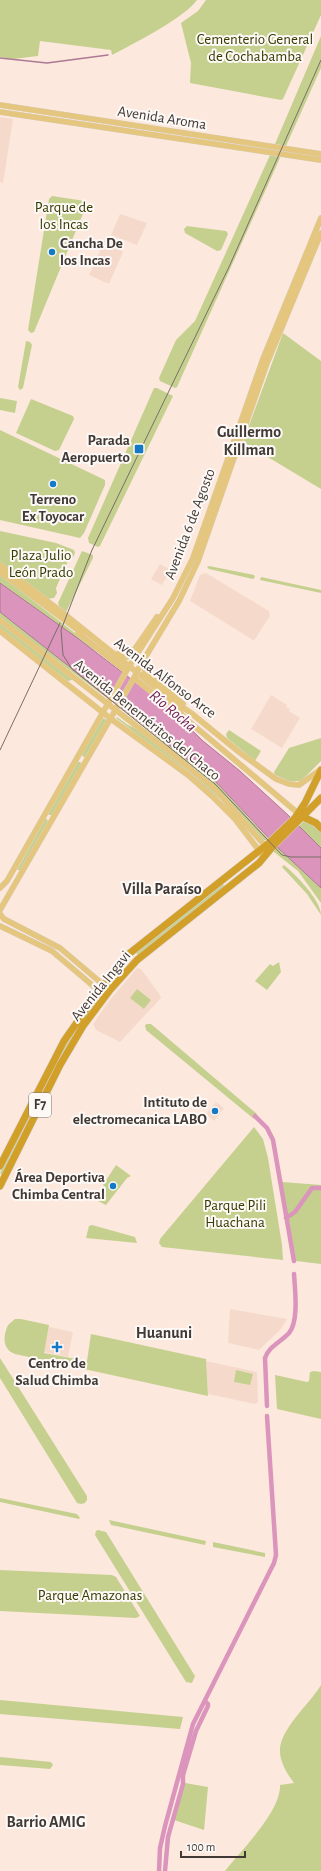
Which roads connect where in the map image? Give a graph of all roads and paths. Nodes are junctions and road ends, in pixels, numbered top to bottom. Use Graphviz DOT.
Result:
graph roads {
  1 [pos="0,105"];
  2 [pos="0,112"];
  3 [pos="321,154"];
  4 [pos="321,160"];
  5 [pos="321,218"];
  6 [pos="321,233"];
  7 [pos="0,565"];
  8 [pos="0,572"];
  9 [pos="170,604"];
  10 [pos="0,620"];
  11 [pos="70,622"];
  12 [pos="0,631"];
  13 [pos="153,643"];
  14 [pos="127,670"];
  15 [pos="135,676"];
  16 [pos="108,704"];
  17 [pos="116,711"];
  18 [pos="104,712"];
  19 [pos="191,713"];
  20 [pos="111,719"];
  21 [pos="186,719"];
  22 [pos="321,770"];
  23 [pos="317,805"];
  24 [pos="299,818"];
  25 [pos="321,828"];
  26 [pos="270,845"];
  27 [pos="258,851"];
  28 [pos="264,857"];
  29 [pos="0,888"];
  30 [pos="0,910"];
  31 [pos="0,914"];
  32 [pos="0,926"];
  33 [pos="104,984"];
  34 [pos="110,990"];
  35 [pos="99,991"];
  36 [pos="106,996"];
  37 [pos="0,1166"];
  38 [pos="0,1186"];
  1 -- 3 [label="main road, Avenida Aroma"];
  2 -- 4 [label="main road, Avenida Aroma"];
  5 -- 9 [label="main road, Avenida 6 de Agosto"];
  6 -- 13 [label="main road, Avenida 6 de Agosto"];
  7 -- 11 [label="main road, Avenida Alfonso Arce"];
  8 -- 11 [label="main road, Avenida Alfonso Arce"];
  9 -- 11 [label="main road"];
  9 -- 14 [label="main road, Avenida 6 de Agosto"];
  10 -- 16 [label="main road, Avenida Beneméritos del Chaco"];
  11 -- 14 [label="main road"];
  11 -- 19 [label="main road, Avenida Alfonso Arce"];
  11 -- 21 [label="main road, Avenida Alfonso Arce"];
  12 -- 18 [label="main road, Avenida Beneméritos del Chaco"];
  13 -- 15 [label="main road, Avenida 6 de Agosto"];
  13 -- 19 [label="main road"];
  14 -- 16 [label="main road, Avenida 6 de Agosto"];
  15 -- 17 [label="main road, Avenida 6 de Agosto"];
  15 -- 21 [label="main road"];
  16 -- 17 [label="main road, Avenida Beneméritos del Chaco"];
  16 -- 18 [label="main road, Avenida 6 de Agosto"];
  17 -- 20 [label="main road, Avenida 6 de Agosto"];
  17 -- 26 [label="main road, Avenida Beneméritos del Chaco"];
  18 -- 20 [label="main road, Avenida Beneméritos del Chaco"];
  18 -- 29 [label="main road, Avenida 6 de Agosto"];
  19 -- 22 [label="main road, Avenida Alfonso Arce"];
  20 -- 27 [label="main road, Avenida Beneméritos del Chaco"];
  20 -- 30 [label="main road, Avenida 6 de Agosto"];
  21 -- 24 [label="main road, Avenida Alfonso Arce"];
  22 -- 24 [label="highway, F7"];
  23 -- 24 [label="highway, F7"];
  24 -- 25 [label="highway"];
  24 -- 26 [label="highway, F7"];
  26 -- 27 [label="highway, Avenida Ingavi / F7"];
  26 -- 28 [label="highway, Avenida Ingavi / F7"];
  27 -- 28 [label="main road, Avenida Beneméritos del Chaco"];
  27 -- 33 [label="highway, Avenida Ingavi / F7"];
  28 -- 34 [label="highway, Avenida Ingavi / F7"];
  31 -- 33 [label="main road"];
  32 -- 35 [label="main road"];
  33 -- 34 [label="main road"];
  33 -- 35 [label="highway, Avenida Ingavi / F7"];
  34 -- 36 [label="highway, Avenida Ingavi / F7"];
  35 -- 36 [label="main road"];
  35 -- 37 [label="highway, Avenida Ingavi / F7"];
  36 -- 38 [label="highway, Avenida Ingavi / F7"];
}
